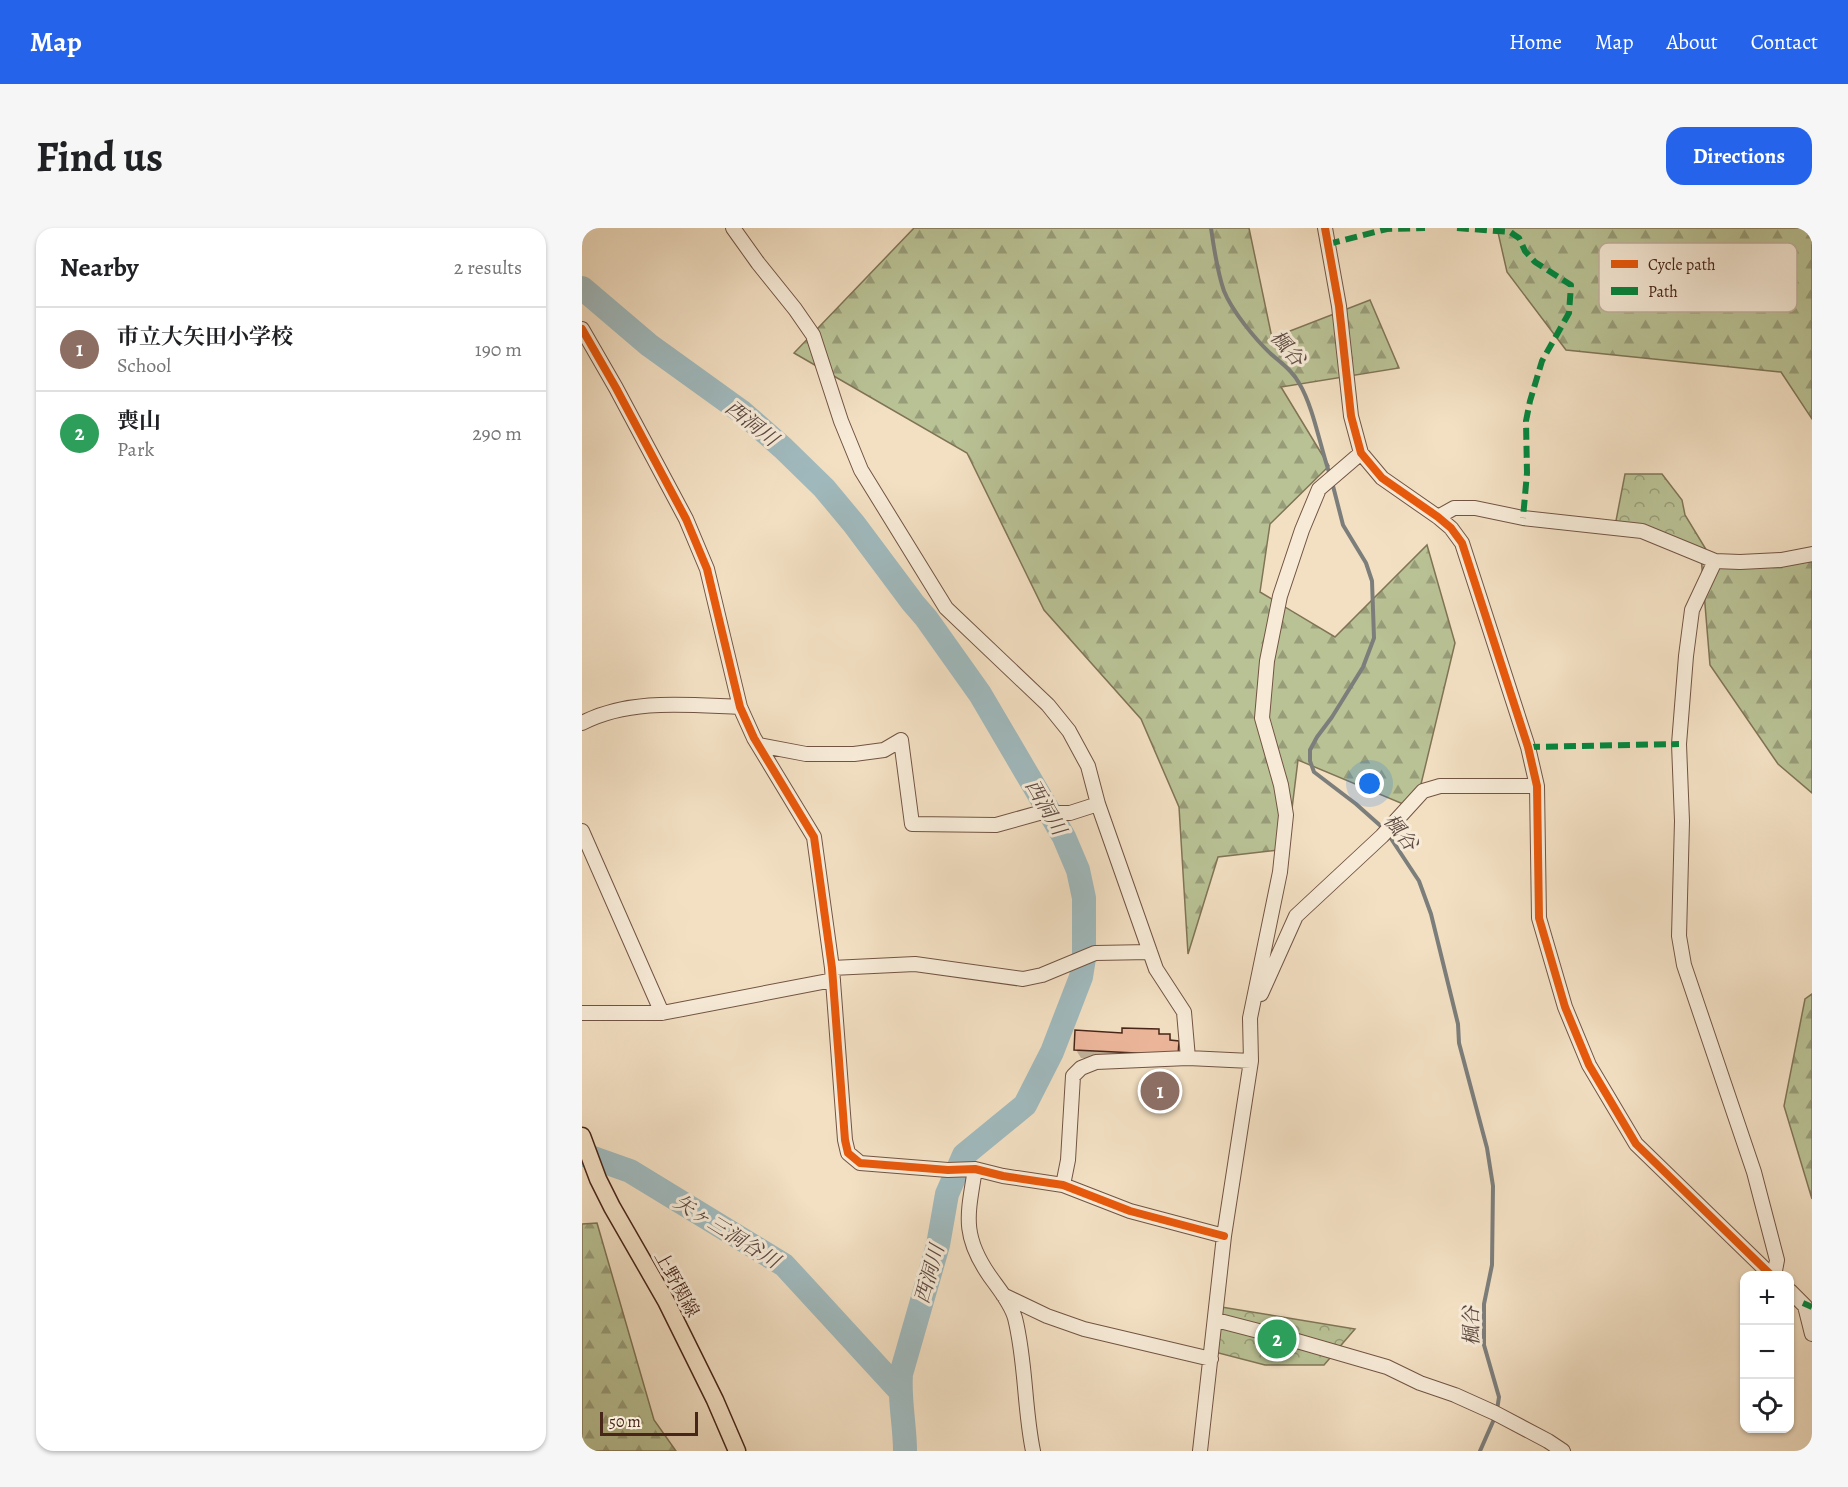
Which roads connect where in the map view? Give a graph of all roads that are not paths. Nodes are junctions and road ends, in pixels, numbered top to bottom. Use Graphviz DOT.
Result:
graph roads {
  1 [pos="733,228"];
  2 [pos="1325,228"];
  3 [pos="582,329"];
  4 [pos="1361,453"];
  5 [pos="1438,517"];
  6 [pos="1812,554"];
  7 [pos="1715,561"];
  8 [pos="740,707"];
  9 [pos="582,723"];
  10 [pos="759,745"];
  11 [pos="1537,786"];
  12 [pos="1098,804"];
  13 [pos="582,831"];
  14 [pos="1150,952"];
  15 [pos="833,974"];
  16 [pos="582,1013"];
  17 [pos="662,1013"];
  18 [pos="1250,1018"];
  19 [pos="1188,1058"];
  20 [pos="1251,1060"];
  21 [pos="582,1136"];
  22 [pos="975,1169"];
  23 [pos="1063,1185"];
  24 [pos="1224,1236"];
  25 [pos="1769,1271"];
  26 [pos="1774,1271"];
  27 [pos="1003,1295"];
  28 [pos="1794,1296"];
  29 [pos="1216,1320"];
  30 [pos="1812,1334"];
  31 [pos="1211,1359"];
  32 [pos="737,1451"];
  33 [pos="1033,1451"];
  34 [pos="1200,1451"];
  35 [pos="1563,1451"];
  1 -- 12 [label="street"];
  2 -- 4 [label="street"];
  3 -- 8 [label="street"];
  4 -- 5 [label="street"];
  4 -- 18 [label="street"];
  5 -- 7 [label="street"];
  5 -- 11 [label="street"];
  6 -- 7 [label="street"];
  7 -- 26 [label="street"];
  8 -- 9 [label="street"];
  8 -- 10 [label="street"];
  10 -- 12 [label="street"];
  10 -- 15 [label="street"];
  11 -- 18 [label="street"];
  11 -- 25 [label="street"];
  12 -- 14 [label="street"];
  13 -- 17 [label="street"];
  14 -- 15 [label="street"];
  14 -- 19 [label="street"];
  15 -- 17 [label="street"];
  15 -- 22 [label="street"];
  16 -- 17 [label="street"];
  18 -- 20 [label="street"];
  19 -- 20 [label="street"];
  19 -- 23 [label="street"];
  20 -- 24 [label="street"];
  21 -- 32 [label="main road, 上野関線"];
  22 -- 23 [label="street"];
  22 -- 27 [label="street"];
  23 -- 24 [label="street"];
  24 -- 29 [label="street"];
  27 -- 31 [label="street"];
  27 -- 33 [label="street"];
  28 -- 30 [label="street"];
  29 -- 31 [label="street"];
  29 -- 35 [label="street"];
  31 -- 34 [label="street"];
}
